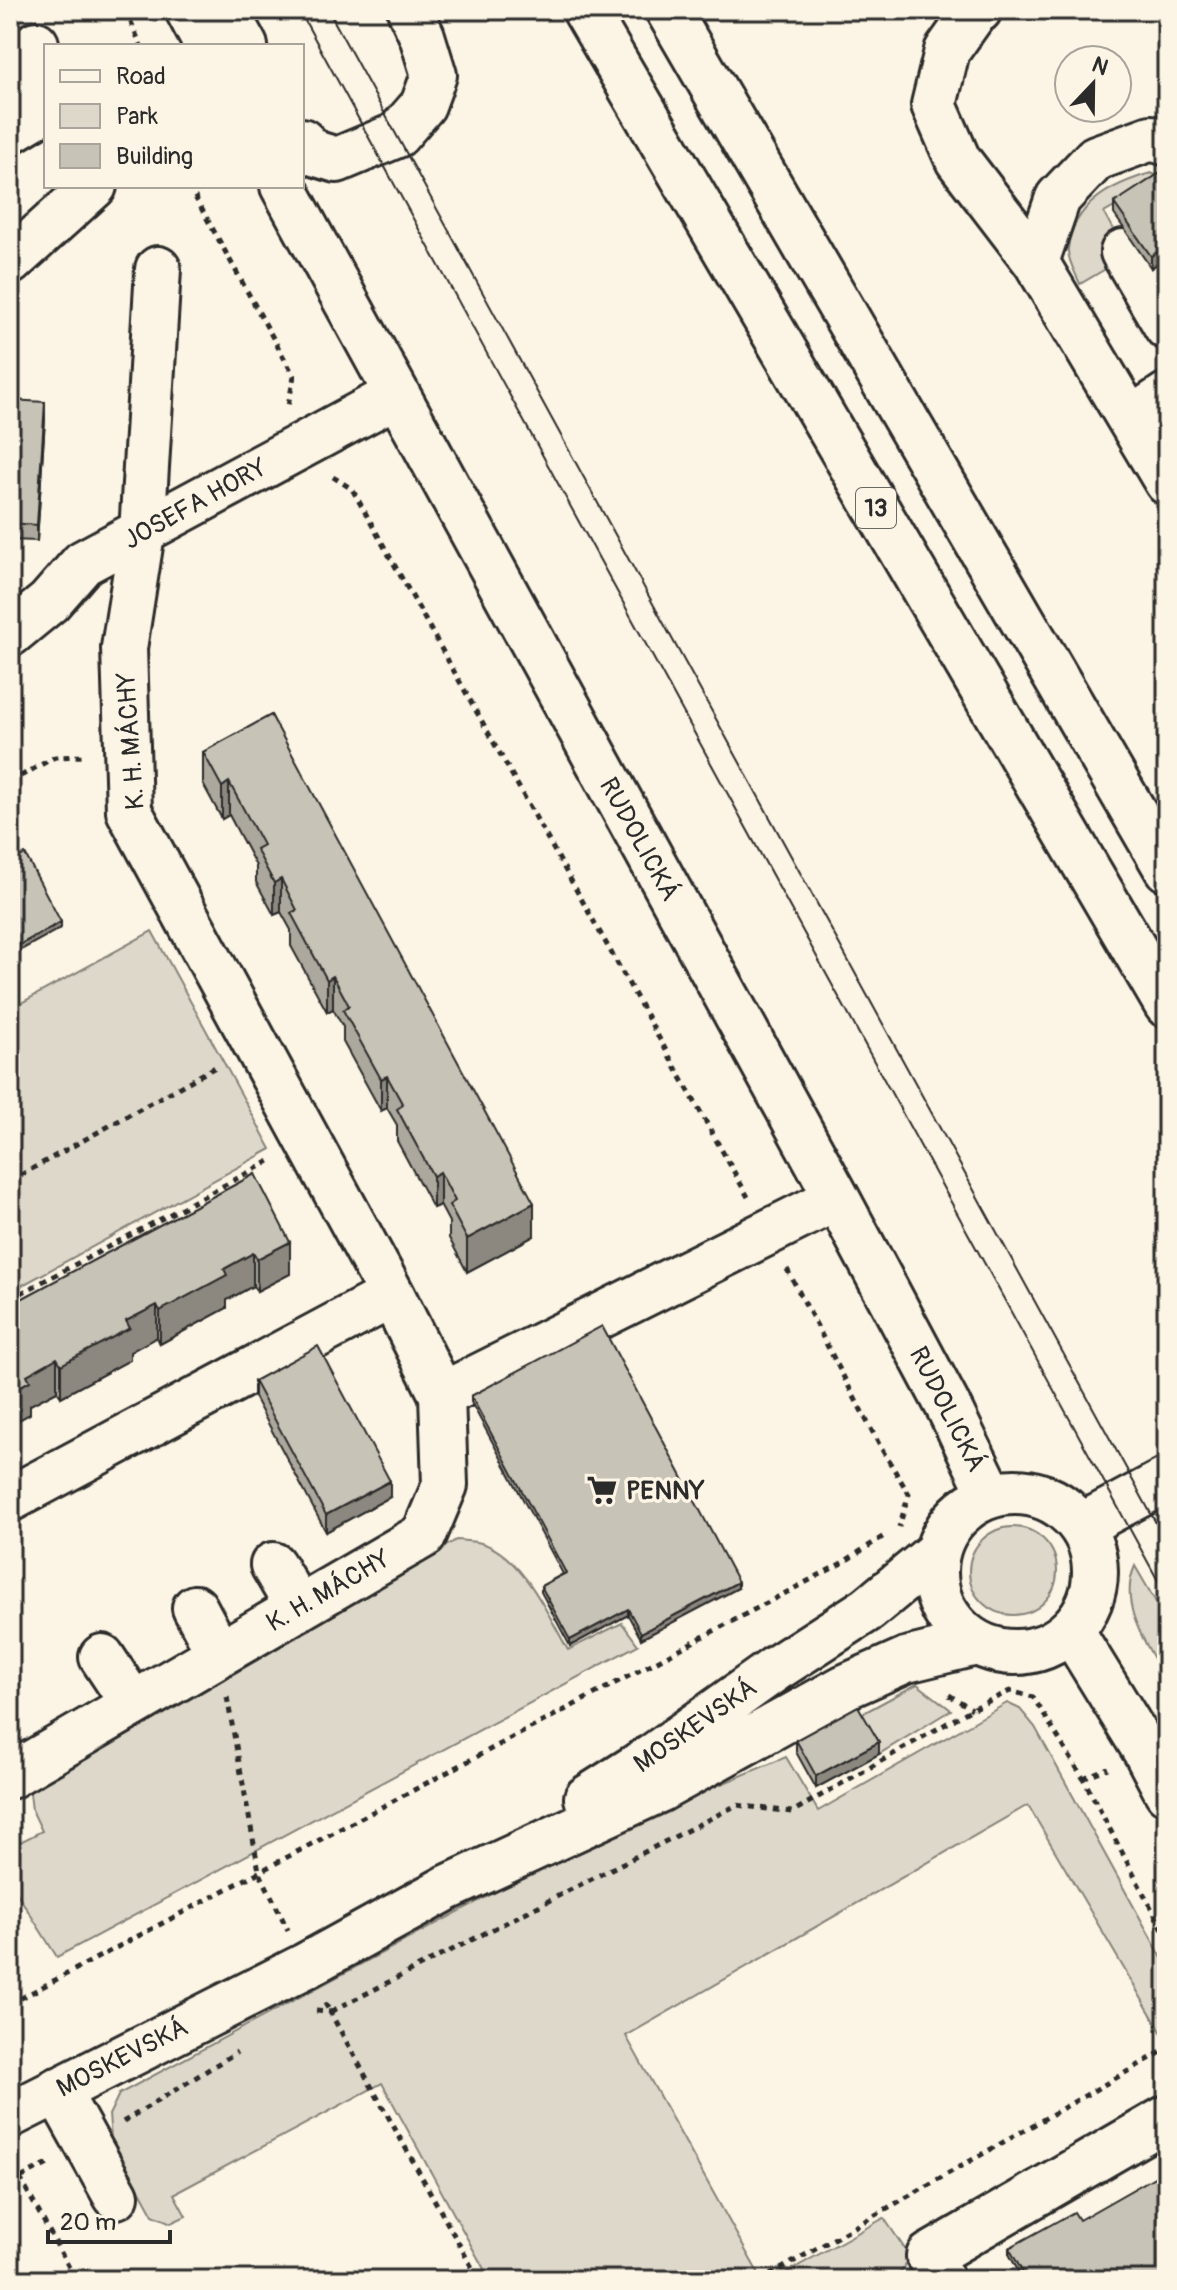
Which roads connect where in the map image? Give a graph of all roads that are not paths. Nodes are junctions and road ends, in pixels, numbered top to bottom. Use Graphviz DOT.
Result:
graph roads {
  1 [pos="188,10"];
  2 [pos="225,10"];
  3 [pos="410,10"];
  4 [pos="585,10"];
  5 [pos="668,10"];
  6 [pos="979,10"];
  7 [pos="34,34"];
  8 [pos="206,44"];
  9 [pos="244,44"];
  10 [pos="10,131"];
  11 [pos="304,143"];
  12 [pos="1167,143"];
  13 [pos="92,188"];
  14 [pos="284,188"];
  15 [pos="1123,252"];
  16 [pos="10,262"];
  17 [pos="1036,262"];
  18 [pos="158,269"];
  19 [pos="1167,327"];
  20 [pos="396,395"];
  21 [pos="1167,395"];
  22 [pos="1130,420"];
  23 [pos="1167,482"];
  24 [pos="142,533"];
  25 [pos="83,563"];
  26 [pos="10,597"];
  27 [pos="10,634"];
  28 [pos="1167,869"];
  29 [pos="1167,1005"];
  30 [pos="837,1198"];
  31 [pos="392,1295"];
  32 [pos="442,1395"];
  33 [pos="1167,1480"];
  34 [pos="991,1495"];
  35 [pos="10,1499"];
  36 [pos="1081,1526"];
  37 [pos="936,1553"];
  38 [pos="273,1565"];
  39 [pos="195,1608"];
  40 [pos="298,1608"];
  41 [pos="1071,1630"];
  42 [pos="976,1643"];
  43 [pos="219,1653"];
  44 [pos="102,1657"];
  45 [pos="133,1704"];
  46 [pos="10,1776"];
  47 [pos="1167,1792"];
  48 [pos="447,1888"];
  49 [pos="57,2090"];
  50 [pos="10,2115"];
  51 [pos="1167,2118"];
  52 [pos="116,2196"];
  53 [pos="942,2280"];
  1 -- 8 [label="main road"];
  2 -- 9 [label="main road"];
  3 -- 11 [label="main road"];
  4 -- 29 [label="main road, 13"];
  5 -- 28 [label="main road"];
  6 -- 17 [label="main road"];
  7 -- 10 [label="main road"];
  12 -- 17 [label="main road"];
  13 -- 16 [label="main road"];
  14 -- 20 [label="main road, RUDOLICKÁ"];
  15 -- 19 [label="main road"];
  17 -- 22 [label="main road"];
  18 -- 24 [label="main road, K. H. MÁCHY"];
  20 -- 24 [label="main road, JOSEFA HORY"];
  20 -- 30 [label="main road, RUDOLICKÁ"];
  21 -- 22 [label="main road"];
  22 -- 23 [label="main road"];
  24 -- 25 [label="main road, JOSEFA HORY"];
  24 -- 31 [label="main road, K. H. MÁCHY"];
  25 -- 26 [label="main road"];
  25 -- 27 [label="main road, JOSEFA HORY"];
  30 -- 32 [label="main road"];
  30 -- 34 [label="main road, RUDOLICKÁ"];
  31 -- 32 [label="main road, K. H. MÁCHY"];
  31 -- 35 [label="main road"];
  32 -- 40 [label="main road, K. H. MÁCHY"];
  33 -- 36 [label="main road"];
  34 -- 36 [label="main road, RUDOLICKÁ"];
  34 -- 37 [label="main road, RUDOLICKÁ"];
  36 -- 41 [label="main road"];
  37 -- 42 [label="main road"];
  37 -- 48 [label="main road, MOSKEVSKÁ"];
  38 -- 40 [label="main road"];
  39 -- 43 [label="main road"];
  40 -- 43 [label="main road, K. H. MÁCHY"];
  41 -- 42 [label="main road"];
  41 -- 47 [label="main road"];
  42 -- 48 [label="main road, MOSKEVSKÁ"];
  43 -- 45 [label="main road, K. H. MÁCHY"];
  44 -- 45 [label="main road"];
  45 -- 46 [label="main road, K. H. MÁCHY"];
  48 -- 49 [label="main road, MOSKEVSKÁ"];
  49 -- 50 [label="main road, MOSKEVSKÁ"];
  49 -- 52 [label="main road"];
  51 -- 53 [label="main road"];
}
